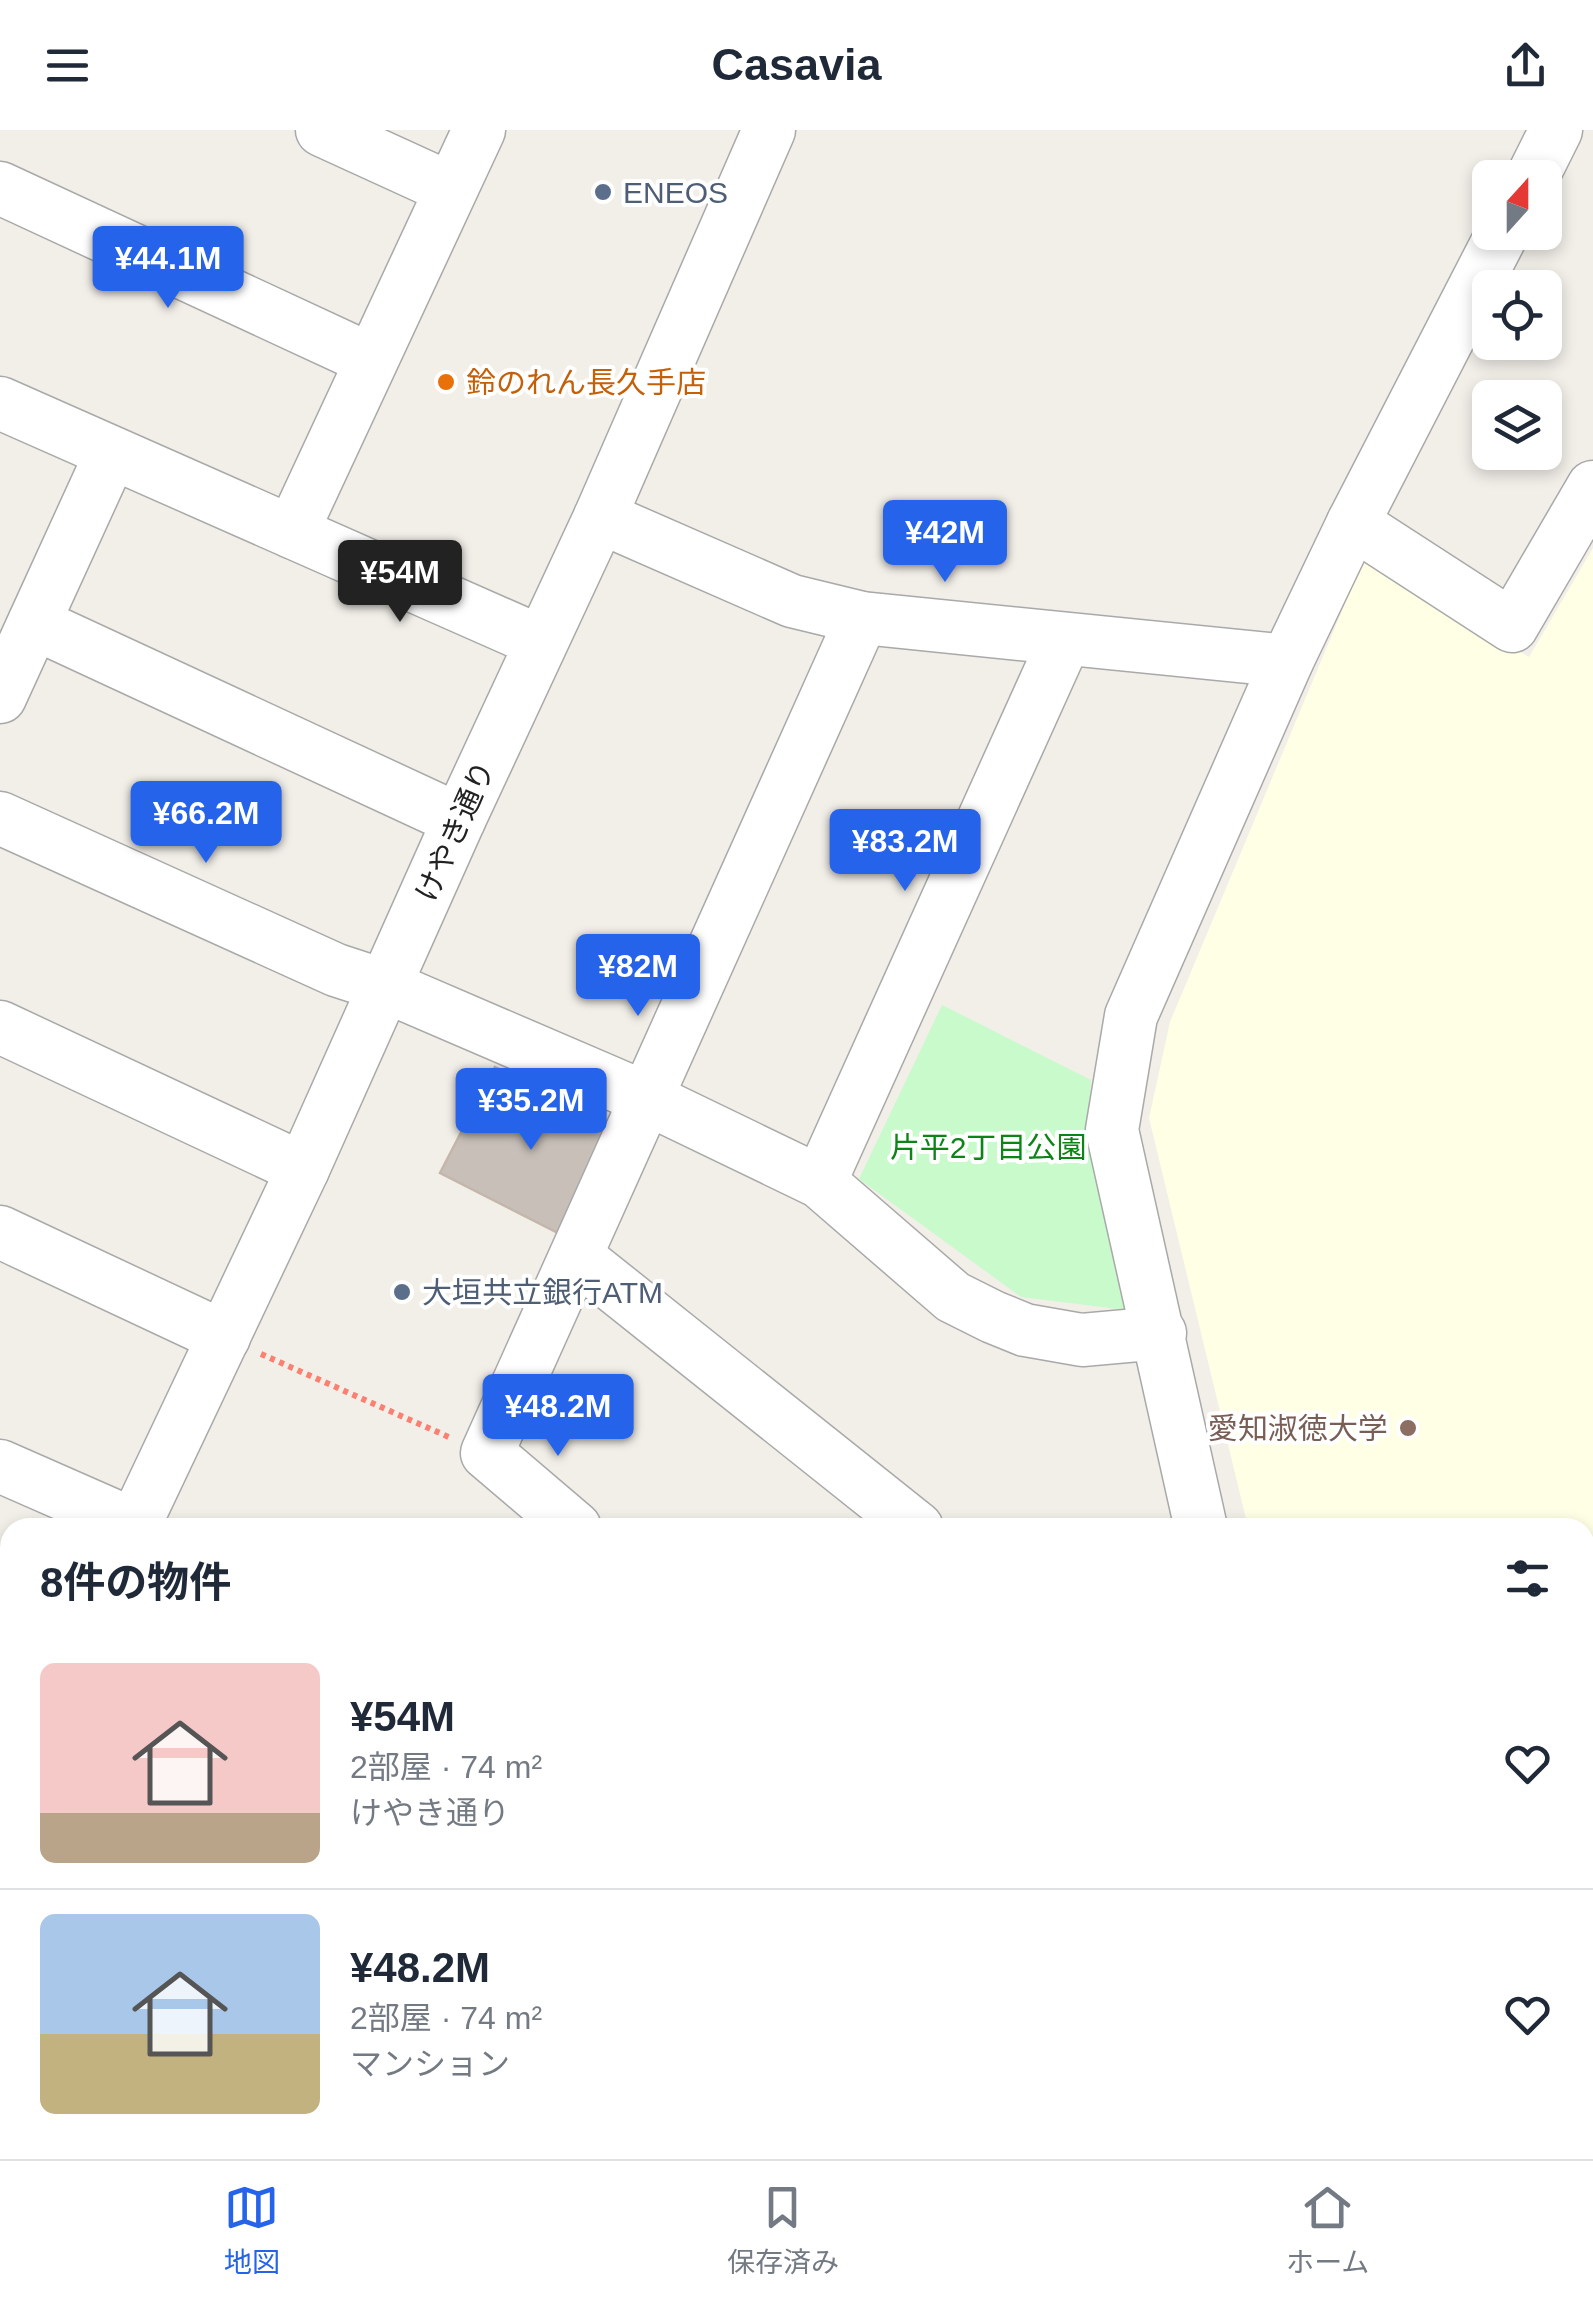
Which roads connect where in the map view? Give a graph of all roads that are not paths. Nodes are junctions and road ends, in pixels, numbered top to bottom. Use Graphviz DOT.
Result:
graph roads {
  1 [pos="322,130"];
  2 [pos="479,130"];
  3 [pos="768,130"];
  4 [pos="1556,130"];
  5 [pos="1541,160"];
  6 [pos="0,188"];
  7 [pos="451,189"];
  8 [pos="1495,250"];
  9 [pos="372,360"];
  10 [pos="0,403"];
  11 [pos="111,454"];
  12 [pos="1593,487"];
  13 [pos="600,517"];
  14 [pos="1353,524"];
  15 [pos="292,532"];
  16 [pos="862,618"];
  17 [pos="34,622"];
  18 [pos="1065,639"];
  19 [pos="541,642"];
  20 [pos="1287,661"];
  21 [pos="0,697"];
  22 [pos="0,818"];
  23 [pos="459,820"];
  24 [pos="385,986"];
  25 [pos="0,1027"];
  26 [pos="648,1098"];
  27 [pos="303,1169"];
  28 [pos="820,1182"];
  29 [pos="0,1232"];
  30 [pos="576,1257"];
  31 [pos="1160,1333"];
  32 [pos="224,1337"];
  33 [pos="0,1466"];
  34 [pos="118,1518"];
  35 [pos="140,1518"];
  36 [pos="562,1518"];
  37 [pos="904,1518"];
  38 [pos="1199,1518"];
  1 -- 7 [label="street"];
  2 -- 7 [label="street"];
  3 -- 13 [label="street, けやき通り"];
  4 -- 5 [label="street"];
  6 -- 9 [label="street"];
  7 -- 9 [label="street"];
  8 -- 14 [label="street"];
  9 -- 15 [label="street"];
  10 -- 11 [label="street"];
  11 -- 15 [label="street"];
  11 -- 17 [label="street"];
  12 -- 14 [label="street"];
  13 -- 16 [label="street"];
  13 -- 19 [label="street, けやき通り"];
  14 -- 20 [label="street"];
  15 -- 19 [label="street"];
  16 -- 18 [label="street"];
  16 -- 26 [label="street"];
  17 -- 21 [label="street"];
  17 -- 23 [label="street"];
  18 -- 20 [label="street"];
  18 -- 28 [label="street"];
  19 -- 23 [label="street, けやき通り"];
  20 -- 31 [label="street"];
  22 -- 24 [label="street"];
  23 -- 24 [label="street, けやき通り"];
  24 -- 26 [label="street"];
  24 -- 27 [label="street, けやき通り"];
  25 -- 27 [label="street"];
  26 -- 28 [label="street"];
  26 -- 30 [label="street"];
  27 -- 32 [label="street, けやき通り"];
  28 -- 31 [label="street"];
  29 -- 32 [label="street"];
  30 -- 36 [label="street"];
  30 -- 37 [label="street"];
  31 -- 38 [label="street"];
  32 -- 35 [label="street, けやき通り"];
  33 -- 34 [label="street"];
}
